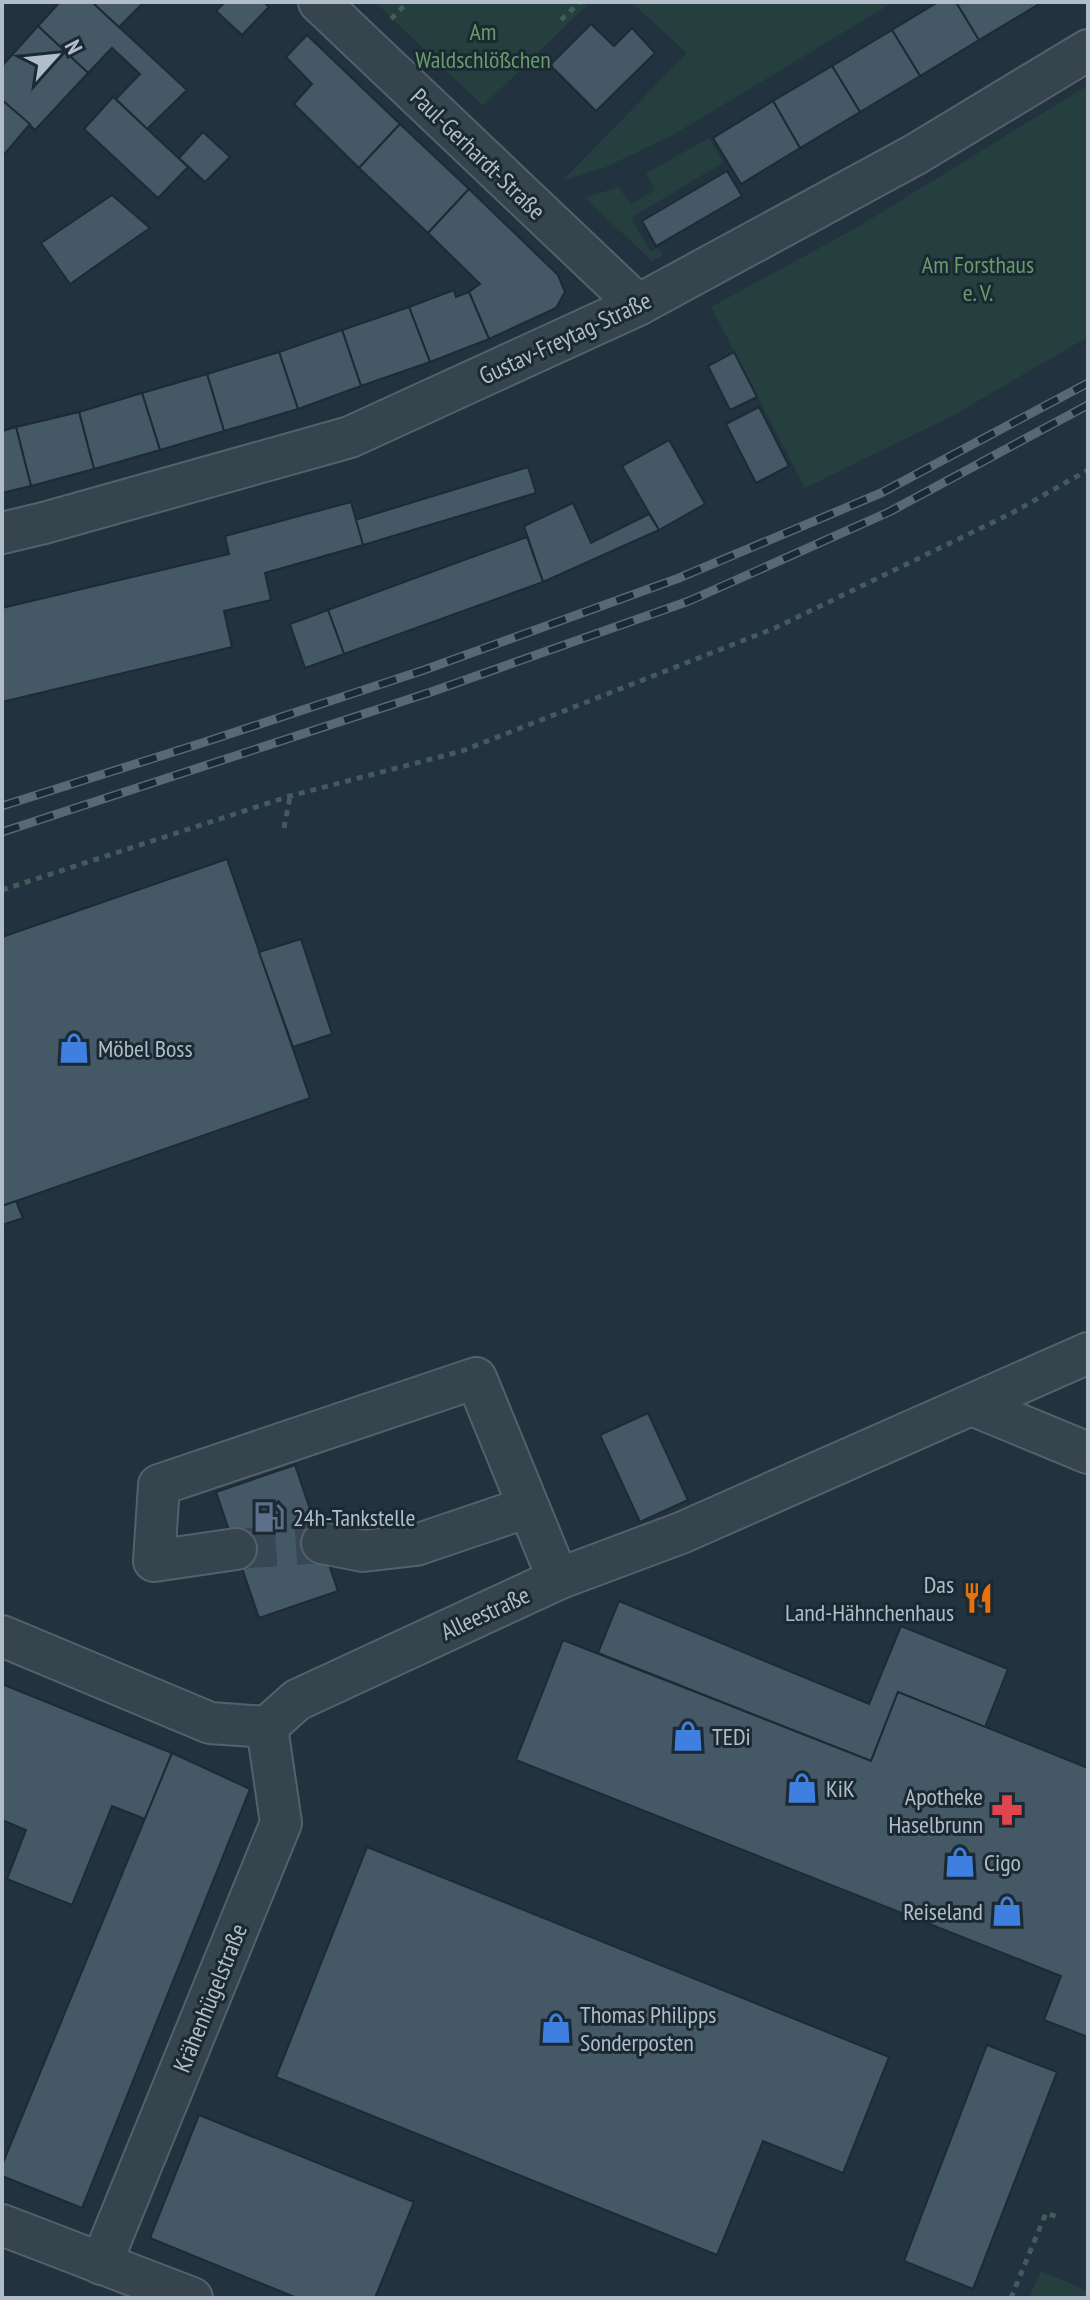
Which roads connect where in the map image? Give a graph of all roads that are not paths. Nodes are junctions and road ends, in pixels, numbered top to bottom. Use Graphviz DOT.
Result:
graph roads {
  1 [pos="319,2"];
  2 [pos="1088,50"];
  3 [pos="638,305"];
  4 [pos="2,533"];
  5 [pos="1088,1353"];
  6 [pos="972,1405"];
  7 [pos="1088,1453"];
  8 [pos="528,1507"];
  9 [pos="322,1543"];
  10 [pos="236,1549"];
  11 [pos="558,1579"];
  12 [pos="2,1636"];
  13 [pos="267,1727"];
  14 [pos="2,2225"];
  15 [pos="101,2264"];
  16 [pos="192,2298"];
  1 -- 3 [label="street, Paul-Gerhardt-Straße"];
  2 -- 3 [label="street, Gustav-Freytag-Straße"];
  3 -- 4 [label="street, Gustav-Freytag-Straße"];
  5 -- 6 [label="street, Alleestraße"];
  6 -- 7 [label="street"];
  6 -- 11 [label="street, Alleestraße"];
  8 -- 9 [label="street"];
  8 -- 10 [label="street"];
  8 -- 11 [label="street"];
  11 -- 13 [label="street, Alleestraße"];
  12 -- 13 [label="street"];
  13 -- 15 [label="street, Krähenhügelstraße"];
  14 -- 15 [label="street"];
  15 -- 16 [label="street"];
}
